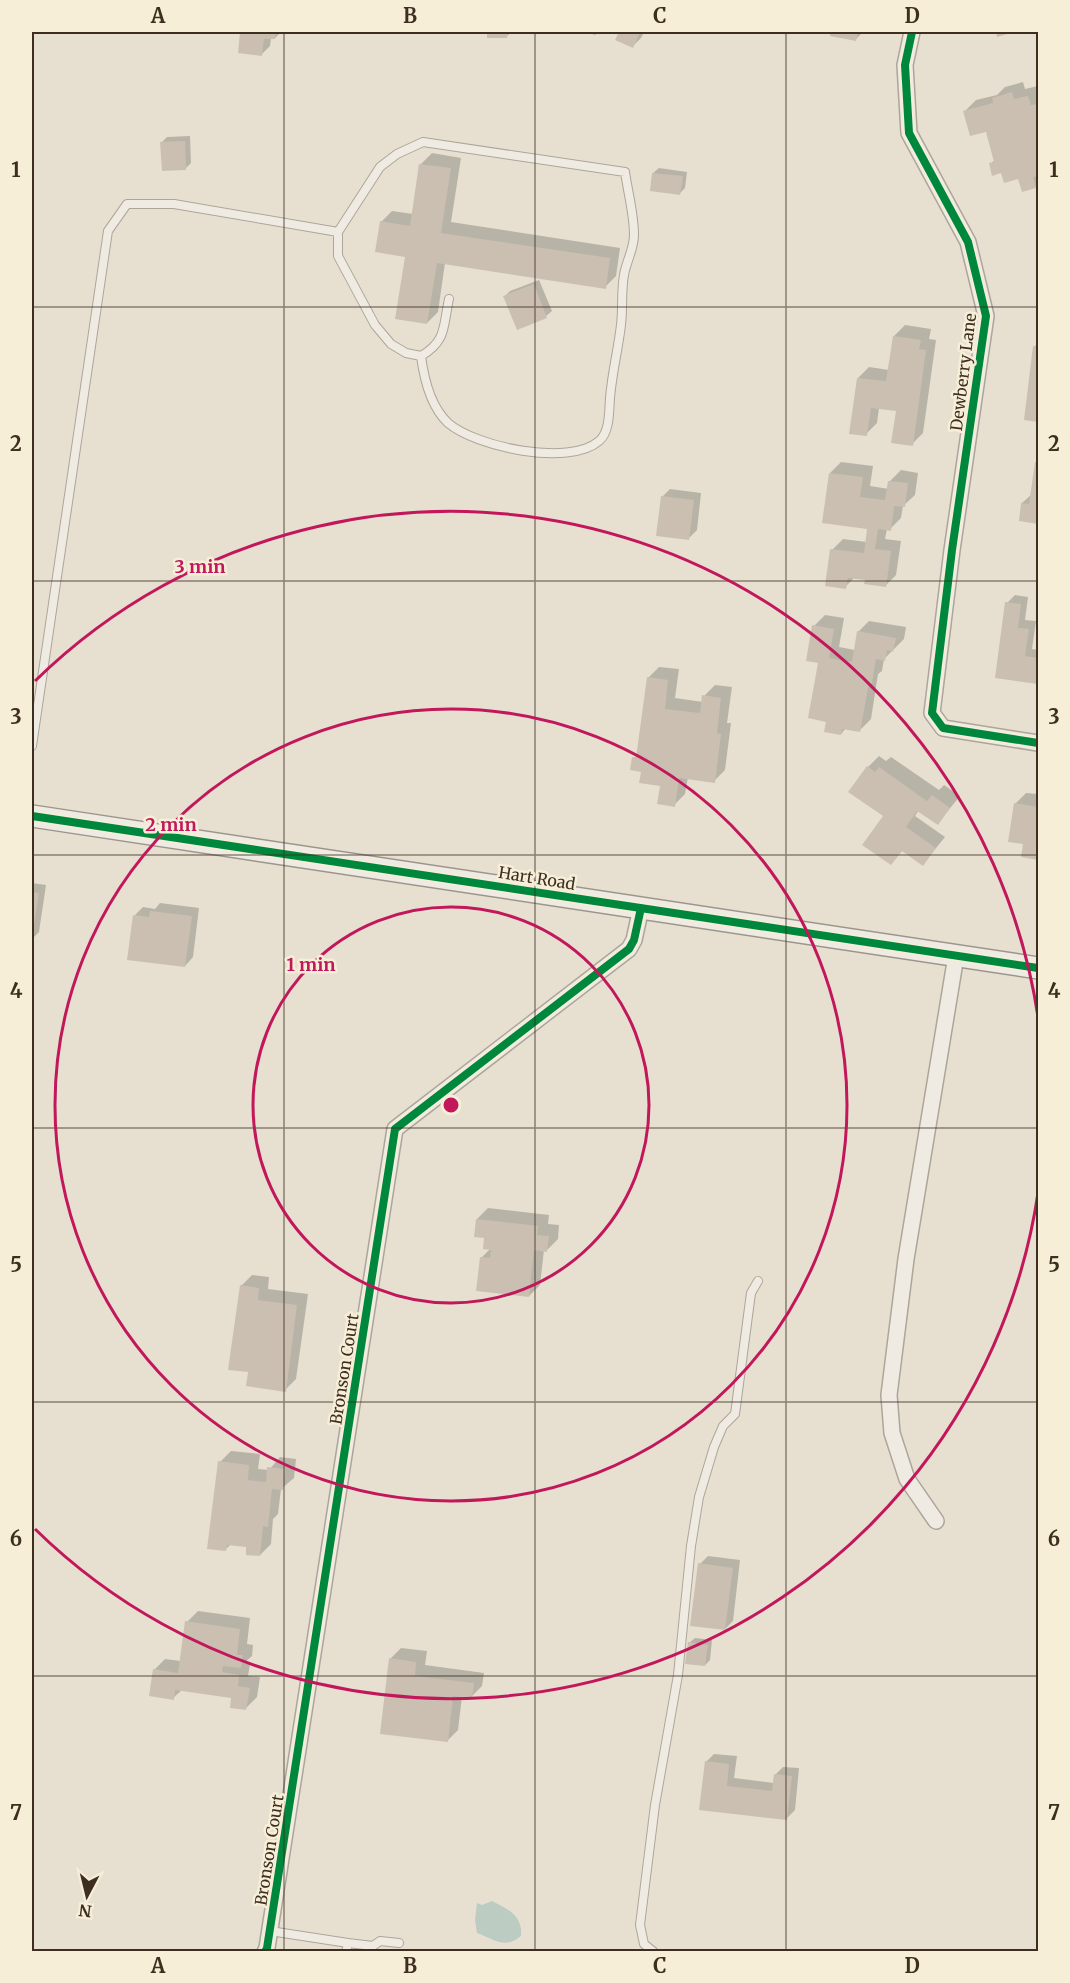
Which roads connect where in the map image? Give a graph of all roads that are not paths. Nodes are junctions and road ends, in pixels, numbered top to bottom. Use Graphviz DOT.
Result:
graph roads {
  1 [pos="912,32"];
  2 [pos="338,232"];
  3 [pos="449,299"];
  4 [pos="421,356"];
  5 [pos="1038,743"];
  6 [pos="32,746"];
  7 [pos="32,816"];
  8 [pos="641,908"];
  9 [pos="956,956"];
  10 [pos="1038,968"];
  11 [pos="758,1281"];
  12 [pos="936,1521"];
  13 [pos="270,1931"];
  14 [pos="399,1943"];
  15 [pos="347,1947"];
  16 [pos="267,1950"];
  17 [pos="654,1952"];
  1 -- 5 [label="street, Dewberry Lane"];
  2 -- 4 [label="lane"];
  2 -- 4 [label="lane"];
  2 -- 6 [label="lane"];
  3 -- 4 [label="lane"];
  7 -- 8 [label="street, Hart Road"];
  8 -- 9 [label="street, Hart Road"];
  8 -- 13 [label="street, Bronson Court"];
  9 -- 10 [label="street, Hart Road"];
  9 -- 12 [label="street"];
  11 -- 17 [label="lane"];
  13 -- 15 [label="lane"];
  13 -- 16 [label="street, Bronson Court"];
  14 -- 15 [label="lane"];
}
